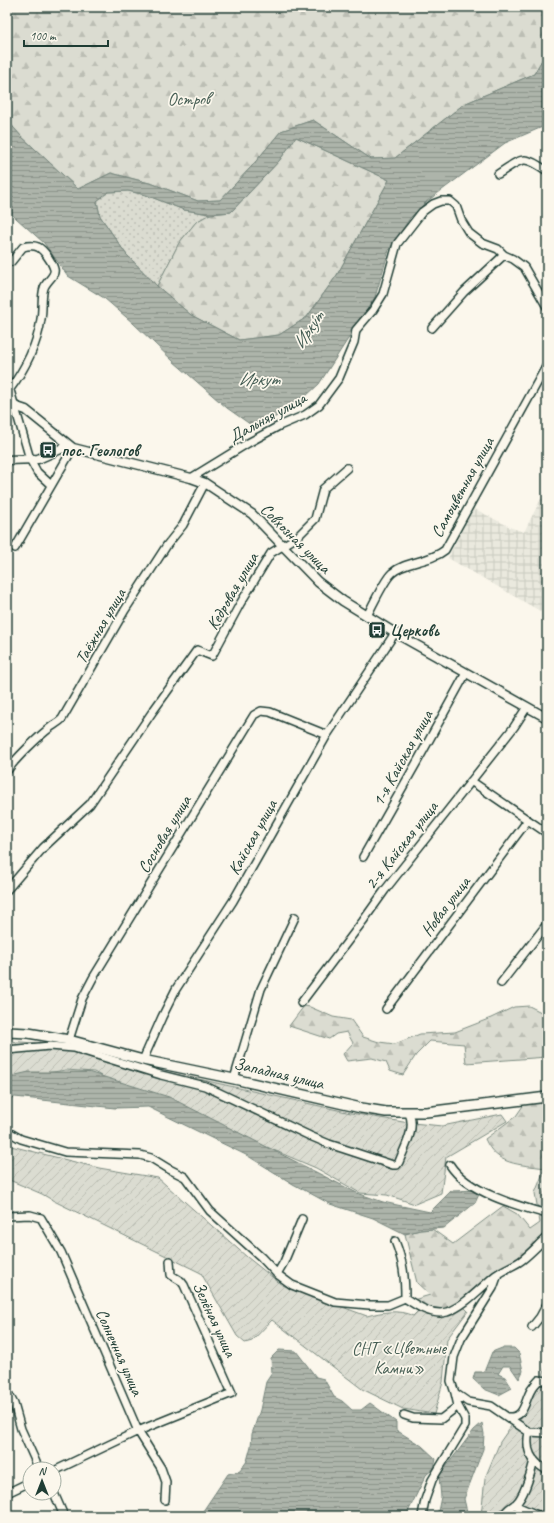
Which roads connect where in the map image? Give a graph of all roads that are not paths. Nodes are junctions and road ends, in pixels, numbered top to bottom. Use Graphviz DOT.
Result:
graph roads {
  1 [pos="547,171"];
  2 [pos="498,174"];
  3 [pos="504,254"];
  4 [pos="7,262"];
  5 [pos="547,308"];
  6 [pos="432,328"];
  7 [pos="547,365"];
  8 [pos="7,380"];
  9 [pos="9,388"];
  10 [pos="10,405"];
  11 [pos="73,448"];
  12 [pos="30,459"];
  13 [pos="7,460"];
  14 [pos="347,468"];
  15 [pos="191,478"];
  16 [pos="205,483"];
  17 [pos="50,485"];
  18 [pos="282,546"];
  19 [pos="15,548"];
  20 [pos="367,616"];
  21 [pos="395,633"];
  22 [pos="466,673"];
  23 [pos="527,707"];
  24 [pos="547,718"];
  25 [pos="326,735"];
  26 [pos="7,772"];
  27 [pos="471,781"];
  28 [pos="528,820"];
  29 [pos="547,833"];
  30 [pos="363,857"];
  31 [pos="7,890"];
  32 [pos="295,917"];
  33 [pos="547,924"];
  34 [pos="500,983"];
  35 [pos="301,1003"];
  36 [pos="386,1009"];
  37 [pos="7,1032"];
  38 [pos="69,1040"];
  39 [pos="7,1050"];
  40 [pos="143,1060"];
  41 [pos="234,1079"];
  42 [pos="547,1097"];
  43 [pos="409,1113"];
  44 [pos="7,1131"];
  45 [pos="450,1165"];
  46 [pos="547,1214"];
  47 [pos="7,1216"];
  48 [pos="302,1219"];
  49 [pos="547,1237"];
  50 [pos="395,1241"];
  51 [pos="170,1261"];
  52 [pos="277,1274"];
  53 [pos="498,1274"];
  54 [pos="405,1298"];
  55 [pos="468,1300"];
  56 [pos="547,1304"];
  57 [pos="480,1309"];
  58 [pos="532,1327"];
  59 [pos="547,1381"];
  60 [pos="7,1390"];
  61 [pos="455,1393"];
  62 [pos="458,1406"];
  63 [pos="404,1415"];
  64 [pos="508,1417"];
  65 [pos="138,1431"];
  66 [pos="529,1432"];
  67 [pos="547,1433"];
  68 [pos="534,1460"];
  69 [pos="35,1461"];
  70 [pos="62,1467"];
  71 [pos="547,1470"];
  72 [pos="22,1486"];
  73 [pos="7,1493"];
  74 [pos="165,1500"];
  75 [pos="57,1501"];
  76 [pos="514,1505"];
  77 [pos="64,1516"];
  78 [pos="422,1516"];
  79 [pos="504,1516"];
  80 [pos="540,1516"];
  1 -- 2 [label="street"];
  3 -- 5 [label="street"];
  3 -- 6 [label="street"];
  3 -- 15 [label="street, Дальняя улица"];
  4 -- 9 [label="street"];
  7 -- 20 [label="street, Самоцветная улица"];
  8 -- 9 [label="street"];
  9 -- 10 [label="street"];
  10 -- 11 [label="street, Совхозная улица"];
  10 -- 12 [label="street"];
  11 -- 12 [label="street"];
  11 -- 15 [label="street, Совхозная улица"];
  11 -- 17 [label="street"];
  12 -- 13 [label="street"];
  12 -- 17 [label="street"];
  14 -- 18 [label="street, Кедровая улица"];
  15 -- 16 [label="street, Совхозная улица"];
  16 -- 18 [label="street, Совхозная улица"];
  16 -- 26 [label="street, Таёжная улица"];
  17 -- 19 [label="street"];
  18 -- 20 [label="street, Совхозная улица"];
  18 -- 31 [label="street, Кедровая улица"];
  20 -- 21 [label="street, Совхозная улица"];
  21 -- 22 [label="street, Совхозная улица"];
  21 -- 25 [label="street, Кайская улица"];
  22 -- 23 [label="street, Совхозная улица"];
  22 -- 30 [label="street, 1-я Кайская улица"];
  23 -- 24 [label="street, Совхозная улица"];
  23 -- 27 [label="street, 2-я Кайская улица"];
  25 -- 38 [label="street, Сосновая улица"];
  25 -- 40 [label="street, Кайская улица"];
  27 -- 28 [label="street"];
  27 -- 35 [label="street, 2-я Кайская улица"];
  28 -- 29 [label="street"];
  28 -- 36 [label="street, Новая улица"];
  32 -- 41 [label="street"];
  33 -- 34 [label="street"];
  37 -- 38 [label="main road, Западная улица"];
  38 -- 40 [label="main road, Западная улица"];
  39 -- 43 [label="street"];
  40 -- 41 [label="main road, Западная улица"];
  41 -- 43 [label="main road, Западная улица"];
  42 -- 43 [label="main road, Западная улица"];
  44 -- 52 [label="street"];
  45 -- 46 [label="street"];
  47 -- 65 [label="street, Солнечная улица"];
  48 -- 52 [label="street"];
  49 -- 53 [label="street"];
  50 -- 54 [label="street"];
  51 -- 65 [label="street, Зелёная улица"];
  52 -- 54 [label="street"];
  53 -- 55 [label="street"];
  53 -- 57 [label="street"];
  54 -- 55 [label="street"];
  55 -- 57 [label="street"];
  56 -- 58 [label="street"];
  57 -- 61 [label="street"];
  59 -- 64 [label="street"];
  60 -- 69 [label="street"];
  61 -- 62 [label="street"];
  61 -- 64 [label="street"];
  62 -- 63 [label="street"];
  62 -- 78 [label="street"];
  64 -- 66 [label="street"];
  65 -- 70 [label="street"];
  65 -- 74 [label="street, Солнечная улица"];
  66 -- 67 [label="street"];
  66 -- 68 [label="street"];
  68 -- 71 [label="street"];
  68 -- 76 [label="street"];
  72 -- 73 [label="street"];
  75 -- 77 [label="street"];
  76 -- 79 [label="street"];
  76 -- 80 [label="street"];
}
